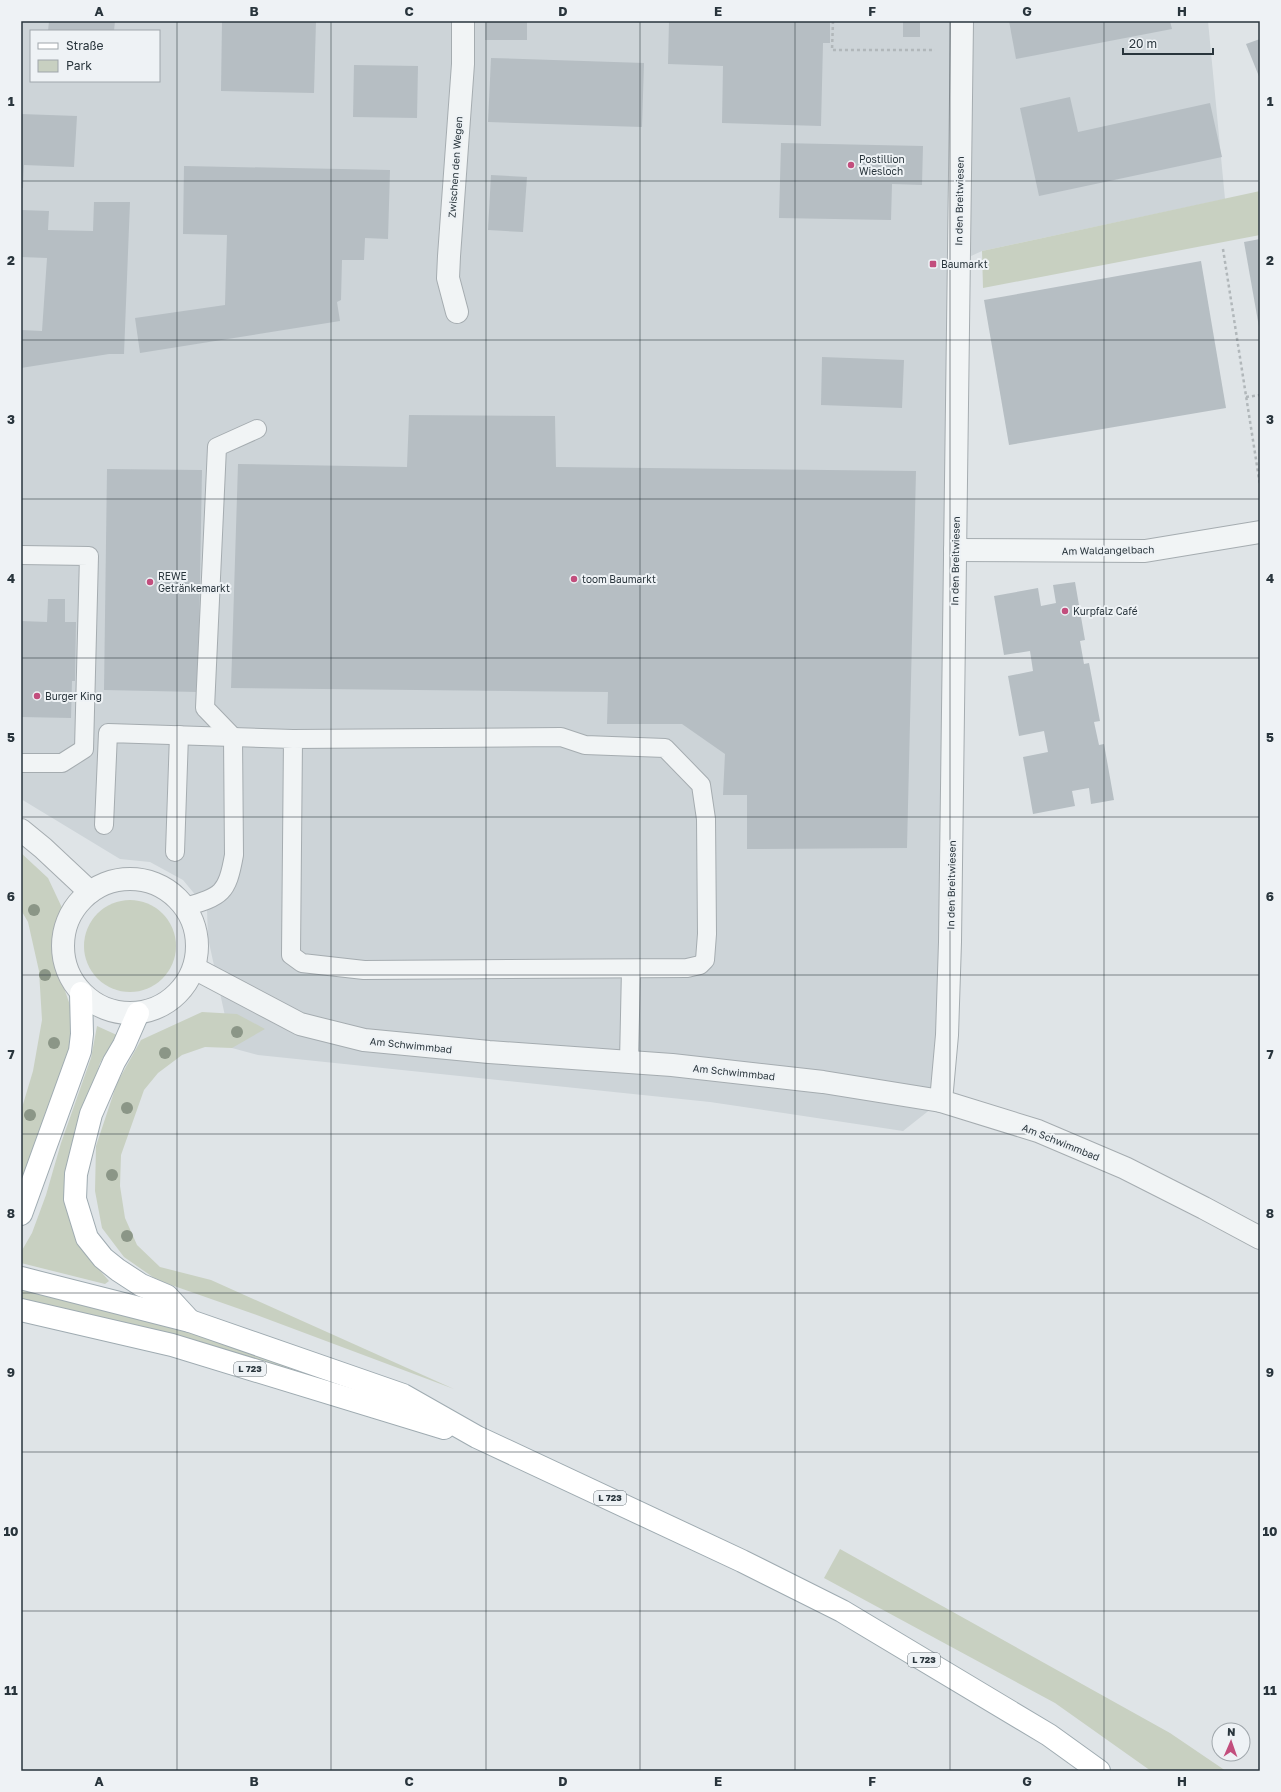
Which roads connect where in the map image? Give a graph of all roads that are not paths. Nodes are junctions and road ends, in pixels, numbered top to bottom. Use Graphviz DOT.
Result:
graph roads {
  1 [pos="463,21"];
  2 [pos="962,21"];
  3 [pos="456,312"];
  4 [pos="257,429"];
  5 [pos="1260,532"];
  6 [pos="955,550"];
  7 [pos="21,555"];
  8 [pos="179,735"];
  9 [pos="233,737"];
  10 [pos="293,739"];
  11 [pos="21,763"];
  12 [pos="104,825"];
  13 [pos="21,830"];
  14 [pos="175,852"];
  15 [pos="90,892"];
  16 [pos="185,907"];
  17 [pos="194,968"];
  18 [pos="631,969"];
  19 [pos="81,993"];
  20 [pos="138,1013"];
  21 [pos="629,1062"];
  22 [pos="941,1101"];
  23 [pos="21,1214"];
  24 [pos="1260,1238"];
  25 [pos="21,1278"];
  26 [pos="21,1310"];
  27 [pos="190,1321"];
  28 [pos="477,1437"];
  29 [pos="1099,1771"];
  1 -- 3 [label="street, Zwischen den Wegen"];
  2 -- 6 [label="street, In den Breitwiesen"];
  4 -- 9 [label="lane"];
  5 -- 6 [label="street, Am Waldangelbach"];
  6 -- 22 [label="street, In den Breitwiesen"];
  7 -- 11 [label="lane"];
  8 -- 9 [label="lane"];
  8 -- 12 [label="lane"];
  8 -- 14 [label="lane"];
  9 -- 10 [label="lane"];
  9 -- 16 [label="lane"];
  10 -- 18 [label="lane"];
  10 -- 18 [label="lane"];
  13 -- 15 [label="street"];
  15 -- 16 [label="street"];
  15 -- 19 [label="street"];
  16 -- 17 [label="street"];
  17 -- 20 [label="street"];
  17 -- 21 [label="street, Am Schwimmbad"];
  18 -- 21 [label="lane"];
  19 -- 20 [label="street"];
  19 -- 23 [label="main road"];
  20 -- 27 [label="main road"];
  21 -- 22 [label="street, Am Schwimmbad"];
  22 -- 24 [label="street, Am Schwimmbad"];
  25 -- 27 [label="main road, L 723"];
  26 -- 28 [label="main road, L 723"];
  27 -- 28 [label="main road, L 723"];
  28 -- 29 [label="main road, L 723"];
}
